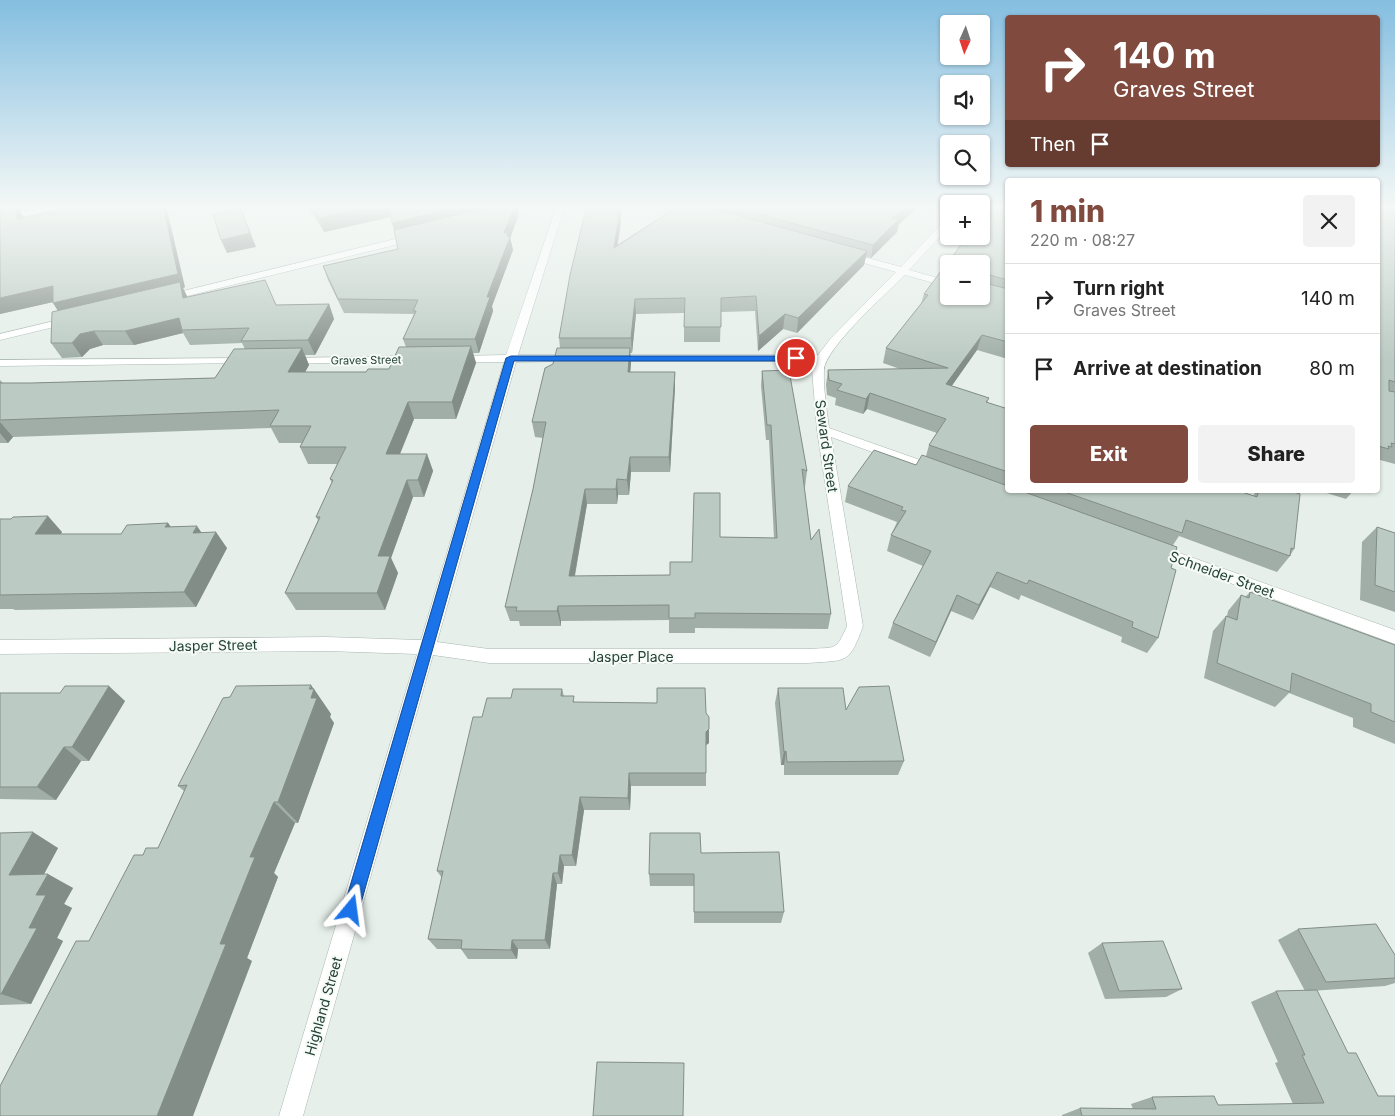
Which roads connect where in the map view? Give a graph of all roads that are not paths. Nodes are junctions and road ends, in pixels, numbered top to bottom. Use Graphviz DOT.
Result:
graph roads {
  1 [pos="332,257"];
  2 [pos="545,257"];
  3 [pos="854,257"];
  4 [pos="915,257"];
  5 [pos="902,271"];
  6 [pos="940,282"];
  7 [pos="153,301"];
  8 [pos="86,317"];
  9 [pos="0,337"];
  10 [pos="511,358"];
  11 [pos="821,358"];
  12 [pos="428,359"];
  13 [pos="447,359"];
  14 [pos="259,361"];
  15 [pos="279,361"];
  16 [pos="0,363"];
  17 [pos="823,430"];
  18 [pos="951,476"];
  19 [pos="1145,546"];
  20 [pos="1395,637"];
  21 [pos="0,647"];
  22 [pos="426,647"];
  23 [pos="836,654"];
  24 [pos="291,1116"];
  1 -- 7 [label="street"];
  2 -- 10 [label="street, Highland Street"];
  3 -- 5 [label="street"];
  4 -- 5 [label="street"];
  5 -- 6 [label="street"];
  5 -- 11 [label="street"];
  8 -- 9 [label="street"];
  10 -- 11 [label="street"];
  10 -- 13 [label="street"];
  10 -- 22 [label="street, Highland Street"];
  11 -- 17 [label="street, Seward Street"];
  12 -- 15 [label="street, Graves Street"];
  14 -- 16 [label="street"];
  17 -- 18 [label="street"];
  17 -- 23 [label="street, Seward Street"];
  19 -- 20 [label="street, Schneider Street"];
  21 -- 22 [label="street, Jasper Street"];
  22 -- 23 [label="street, Jasper Place"];
  22 -- 24 [label="street, Highland Street"];
}
